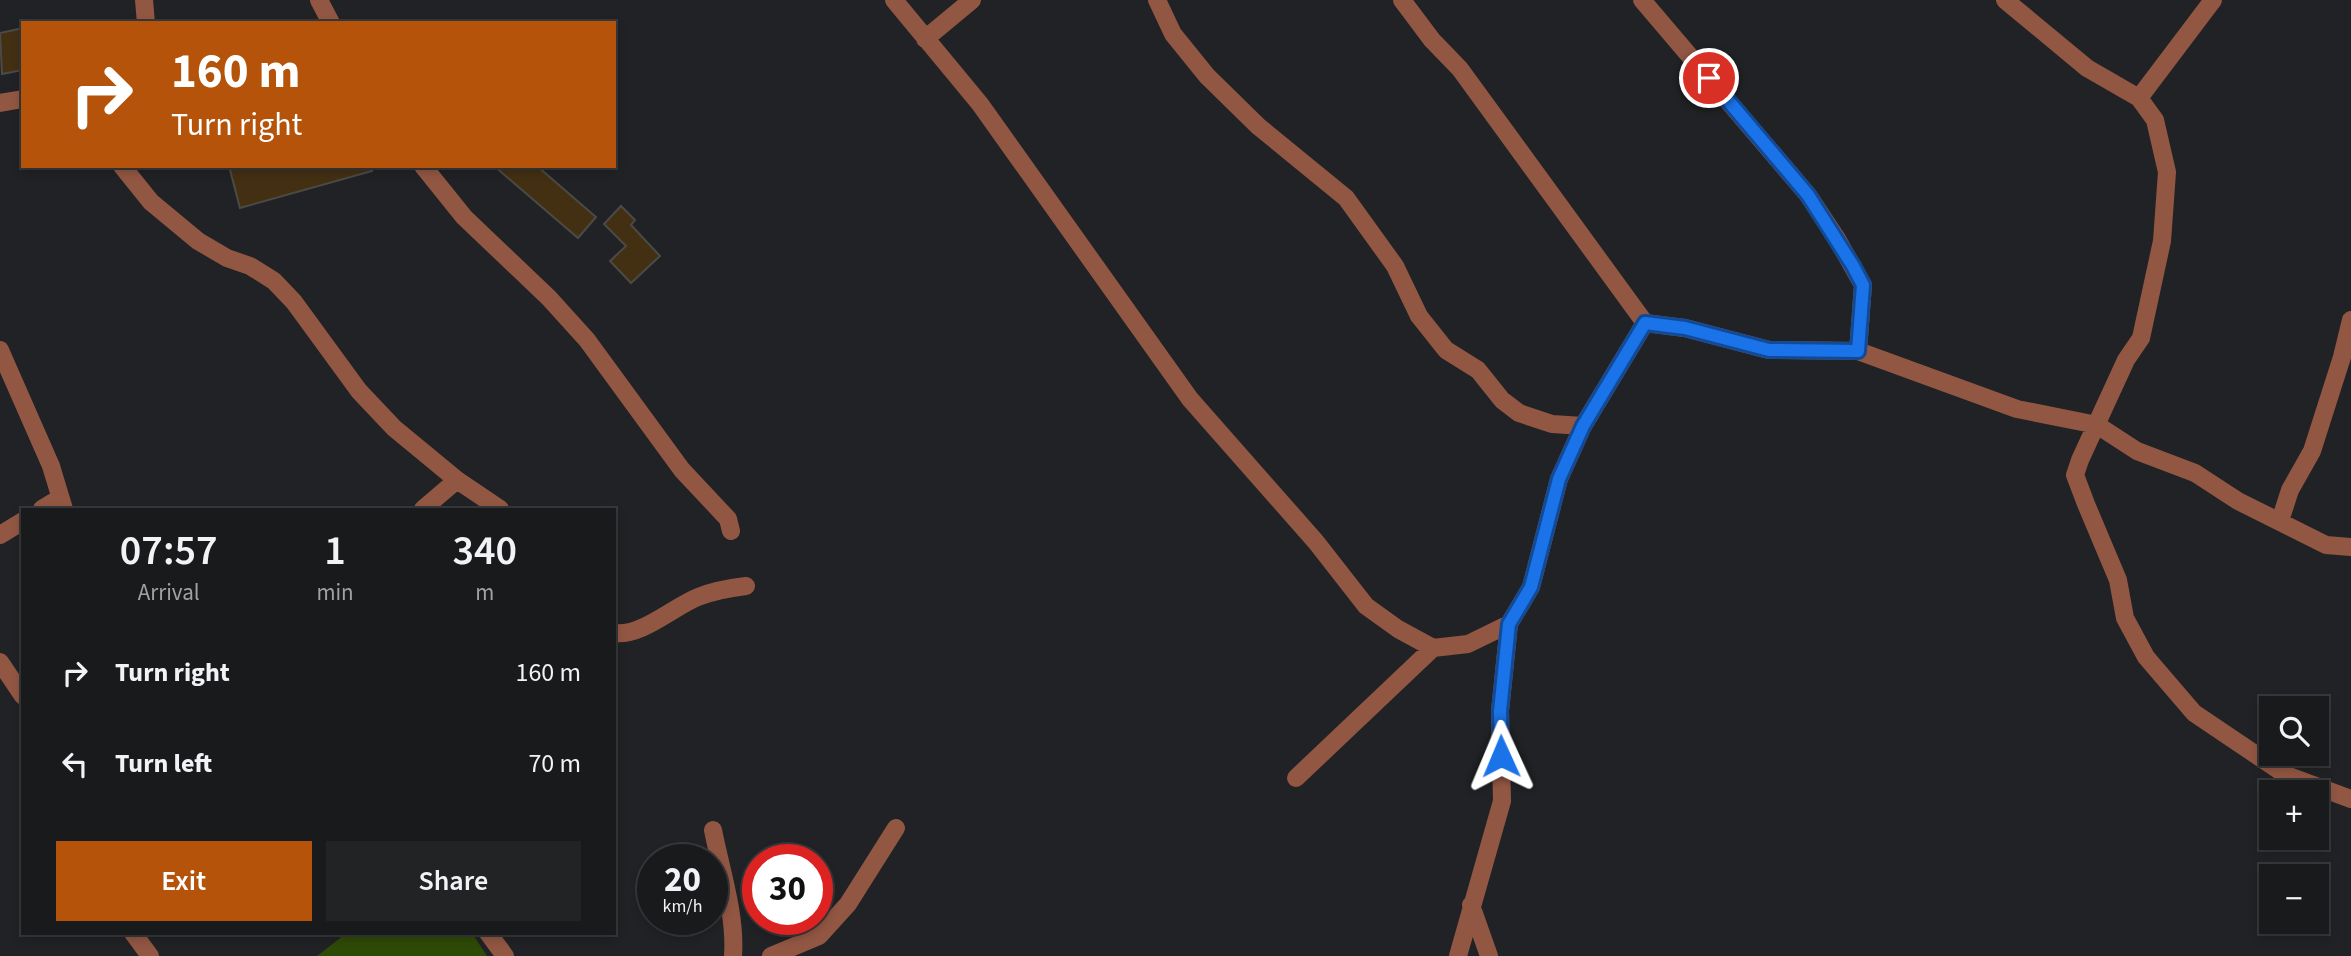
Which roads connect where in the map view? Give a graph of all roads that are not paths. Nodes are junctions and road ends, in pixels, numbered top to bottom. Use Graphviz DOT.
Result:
graph roads {
  1 [pos="144,0"];
  2 [pos="319,0"];
  3 [pos="894,0"];
  4 [pos="972,0"];
  5 [pos="1157,0"];
  6 [pos="1402,0"];
  7 [pos="1642,0"];
  8 [pos="2005,0"];
  9 [pos="2213,0"];
  10 [pos="146,21"];
  11 [pos="330,21"];
  12 [pos="925,39"];
  13 [pos="2139,98"];
  14 [pos="21,99"];
  15 [pos="0,103"];
  16 [pos="124,168"];
  17 [pos="425,168"];
  18 [pos="2351,320"];
  19 [pos="1645,323"];
  20 [pos="0,350"];
  21 [pos="1858,351"];
  22 [pos="2097,425"];
  23 [pos="1583,426"];
  24 [pos="457,480"];
  25 [pos="62,504"];
  26 [pos="424,508"];
  27 [pos="499,508"];
  28 [pos="2280,521"];
  29 [pos="21,522"];
  30 [pos="731,531"];
  31 [pos="0,535"];
  32 [pos="2351,547"];
  33 [pos="746,586"];
  34 [pos="1509,624"];
  35 [pos="616,633"];
  36 [pos="1433,648"];
  37 [pos="0,662"];
  38 [pos="21,693"];
  39 [pos="1296,778"];
  40 [pos="2351,799"];
  41 [pos="896,828"];
  42 [pos="713,830"];
  43 [pos="1471,905"];
  44 [pos="135,935"];
  45 [pos="489,935"];
  46 [pos="150,956"];
  47 [pos="505,956"];
  48 [pos="733,956"];
  49 [pos="771,956"];
  50 [pos="1458,956"];
  51 [pos="1489,956"];
  1 -- 10 [label="street"];
  2 -- 11 [label="street"];
  3 -- 12 [label="street"];
  4 -- 12 [label="street"];
  5 -- 23 [label="street"];
  6 -- 19 [label="street"];
  7 -- 21 [label="street"];
  8 -- 13 [label="street"];
  9 -- 13 [label="street"];
  12 -- 36 [label="street"];
  13 -- 22 [label="street"];
  14 -- 15 [label="street"];
  16 -- 24 [label="street"];
  17 -- 30 [label="street"];
  18 -- 28 [label="street"];
  19 -- 21 [label="street"];
  19 -- 23 [label="street"];
  20 -- 25 [label="street"];
  21 -- 22 [label="street"];
  22 -- 28 [label="street"];
  22 -- 40 [label="street"];
  23 -- 34 [label="street"];
  24 -- 26 [label="street"];
  24 -- 27 [label="street"];
  28 -- 32 [label="street"];
  29 -- 31 [label="street"];
  33 -- 35 [label="street"];
  34 -- 36 [label="street"];
  34 -- 43 [label="street"];
  36 -- 39 [label="street"];
  37 -- 38 [label="street"];
  41 -- 49 [label="street"];
  42 -- 48 [label="street"];
  43 -- 50 [label="street"];
  43 -- 51 [label="street"];
  44 -- 46 [label="street"];
  45 -- 47 [label="street"];
}
